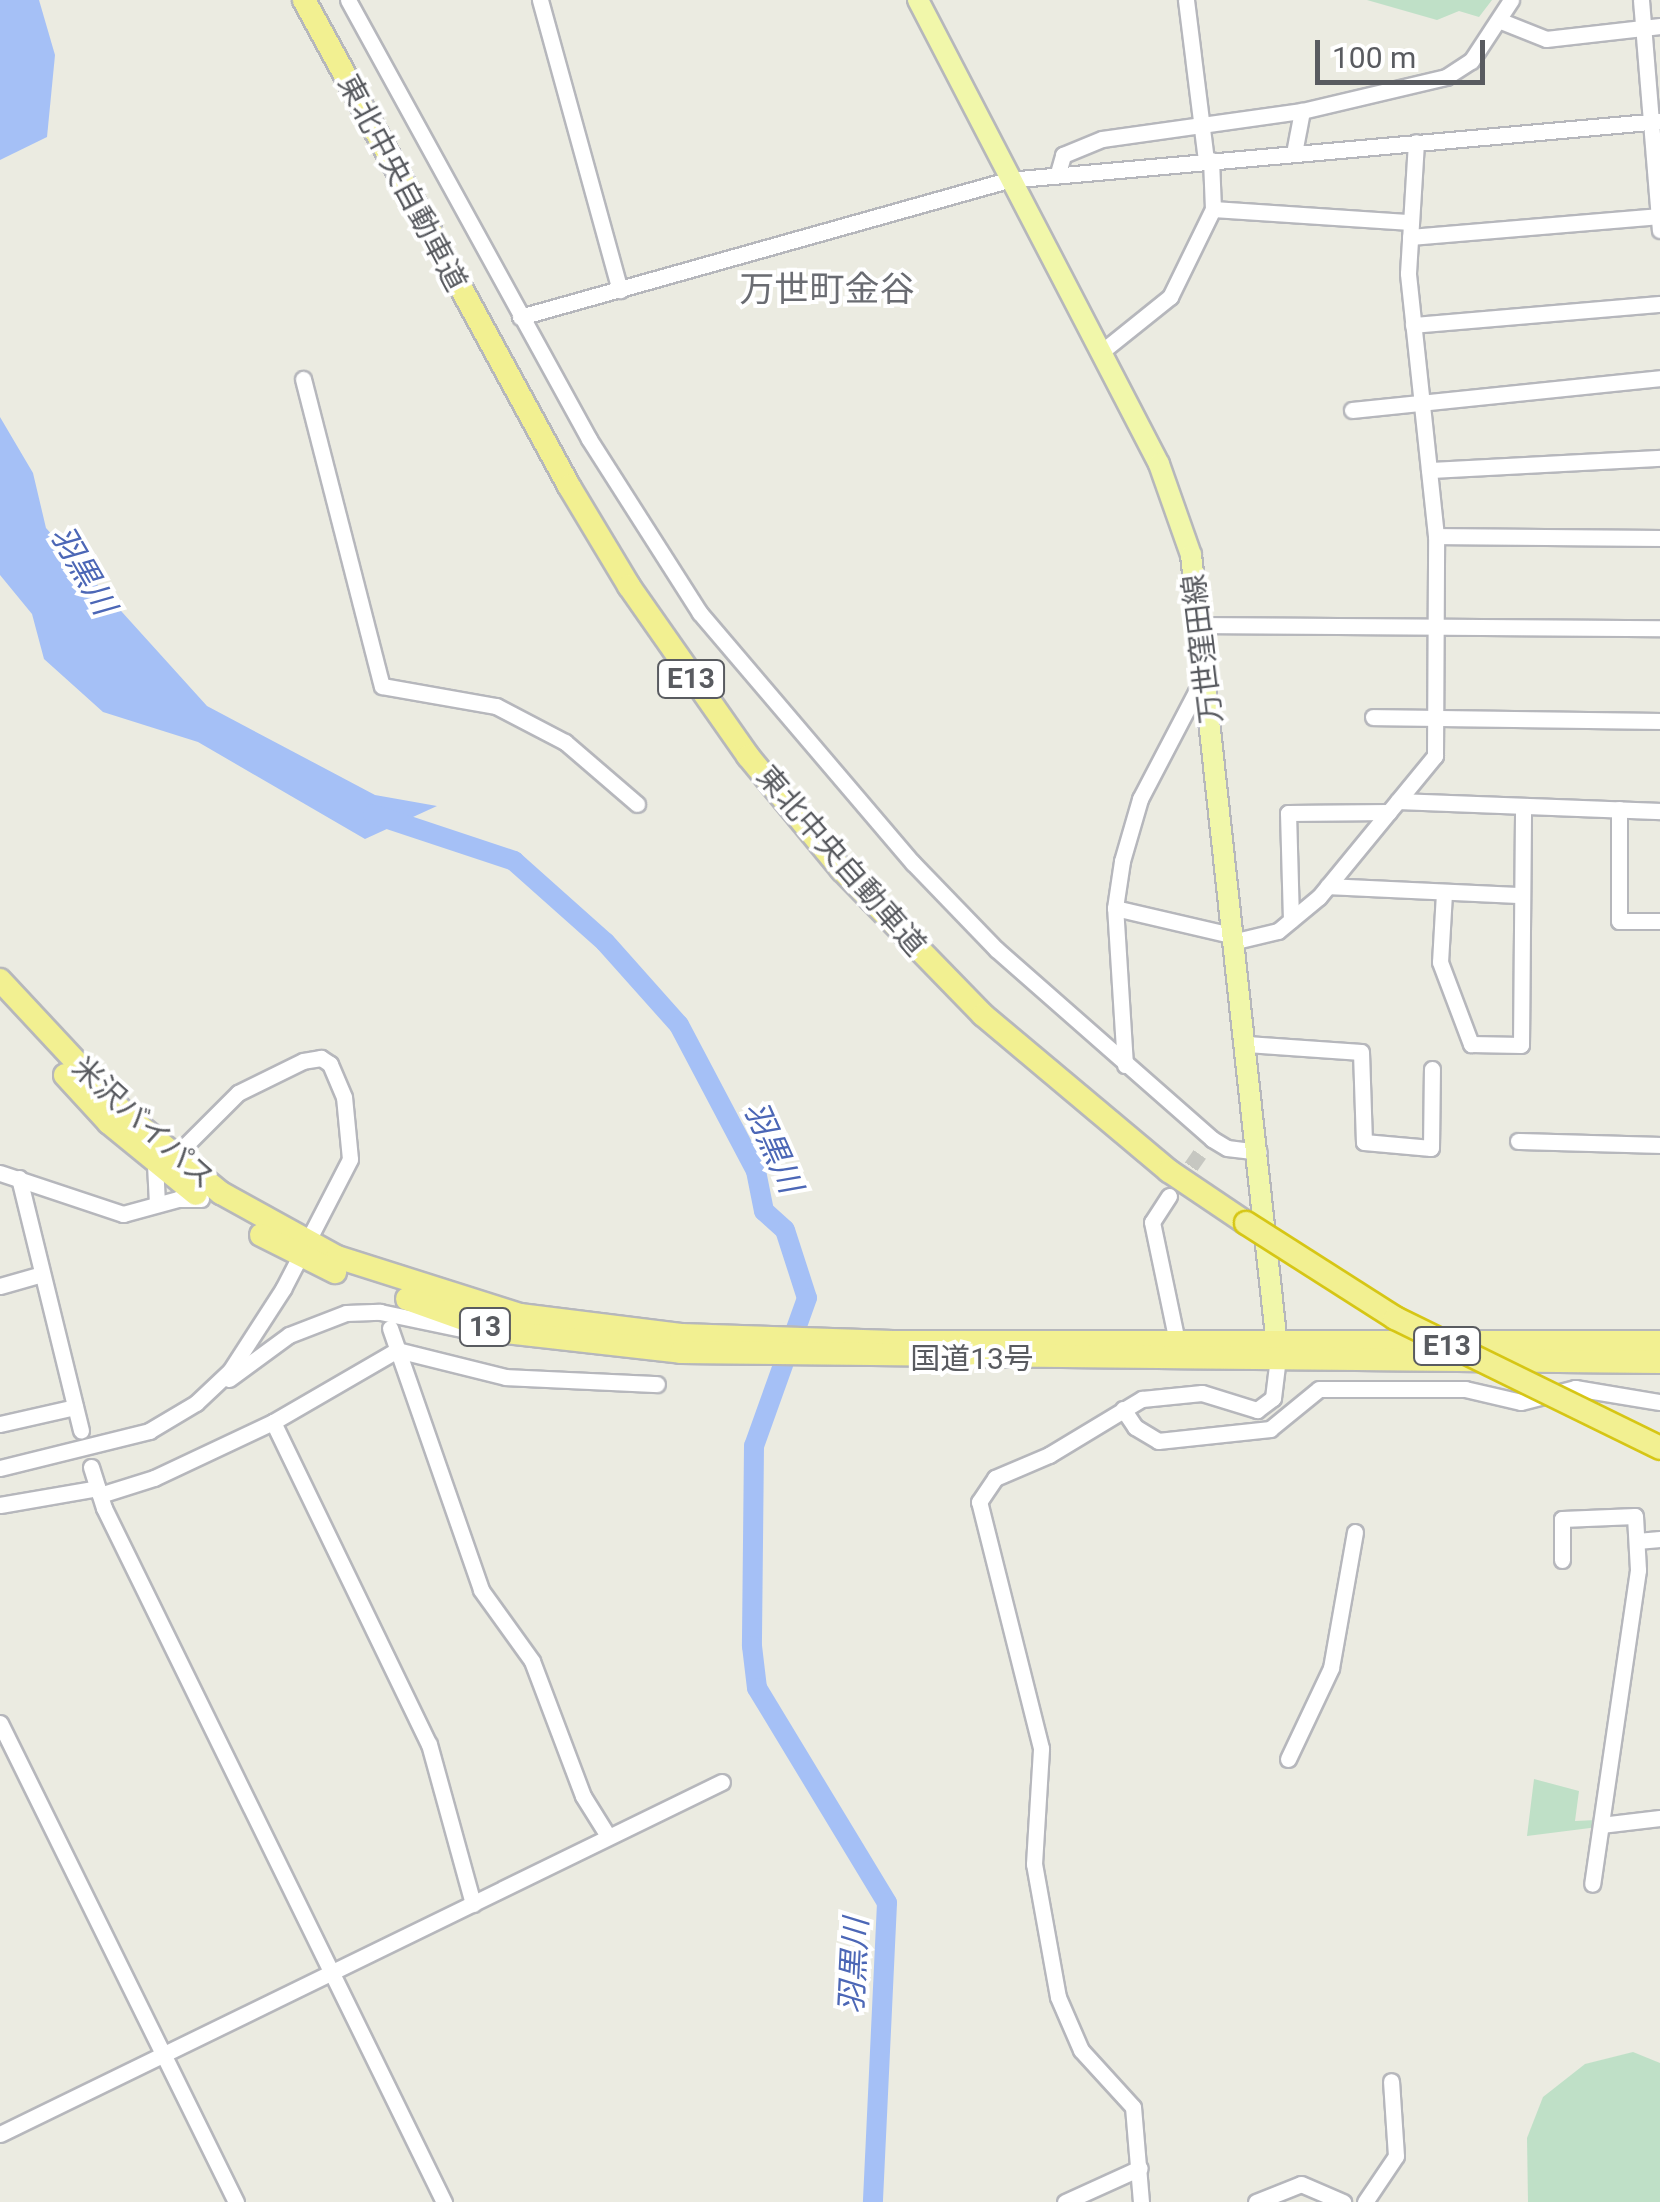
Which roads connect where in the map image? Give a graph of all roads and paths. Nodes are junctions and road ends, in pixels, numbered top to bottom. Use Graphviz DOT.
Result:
graph roads {
  1 [pos="304,0"];
  2 [pos="317,0"];
  3 [pos="348,0"];
  4 [pos="540,0"];
  5 [pos="918,0"];
  6 [pos="1186,0"];
  7 [pos="1511,0"];
  8 [pos="1640,0"];
  9 [pos="1501,21"];
  10 [pos="1652,27"];
  11 [pos="1302,110"];
  12 [pos="1198,121"];
  13 [pos="1655,121"];
  14 [pos="1130,134"];
  15 [pos="1416,142"];
  16 [pos="1294,153"];
  17 [pos="1208,160"];
  18 [pos="1134,166"];
  19 [pos="1058,174"];
  20 [pos="1008,180"];
  21 [pos="1213,209"];
  22 [pos="1659,221"];
  23 [pos="1410,229"];
  24 [pos="620,290"];
  25 [pos="1660,304"];
  26 [pos="520,317"];
  27 [pos="1414,325"];
  28 [pos="1100,353"];
  29 [pos="1660,378"];
  30 [pos="303,379"];
  31 [pos="1422,408"];
  32 [pos="1352,410"];
  33 [pos="1660,458"];
  34 [pos="1429,470"];
  35 [pos="1436,536"];
  36 [pos="1660,538"];
  37 [pos="1436,624"];
  38 [pos="1201,625"];
  39 [pos="1660,628"];
  40 [pos="1208,684"];
  41 [pos="1373,717"];
  42 [pos="1434,718"];
  43 [pos="1660,720"];
  44 [pos="637,804"];
  45 [pos="1394,806"];
  46 [pos="1524,807"];
  47 [pos="1619,808"];
  48 [pos="1660,811"];
  49 [pos="1328,886"];
  50 [pos="1444,894"];
  51 [pos="1521,895"];
  52 [pos="1115,908"];
  53 [pos="1291,920"];
  54 [pos="1660,921"];
  55 [pos="1236,939"];
  56 [pos="0,980"];
  57 [pos="0,1000"];
  58 [pos="1247,1044"];
  59 [pos="1125,1066"];
  60 [pos="1432,1069"];
  61 [pos="1212,1138"];
  62 [pos="1518,1141"];
  63 [pos="1660,1145"];
  64 [pos="1259,1152"];
  65 [pos="1200,1154"];
  66 [pos="164,1161"];
  67 [pos="0,1173"];
  68 [pos="18,1178"];
  69 [pos="1170,1196"];
  70 [pos="204,1200"];
  71 [pos="157,1204"];
  72 [pos="1249,1218"];
  73 [pos="303,1249"];
  74 [pos="39,1275"];
  75 [pos="0,1286"];
  76 [pos="390,1328"];
  77 [pos="520,1335"];
  78 [pos="1177,1342"];
  79 [pos="1660,1342"];
  80 [pos="681,1344"];
  81 [pos="397,1350"];
  82 [pos="1278,1350"];
  83 [pos="892,1351"];
  84 [pos="1660,1362"];
  85 [pos="657,1384"];
  86 [pos="214,1389"];
  87 [pos="1660,1402"];
  88 [pos="75,1407"];
  89 [pos="1123,1408"];
  90 [pos="272,1422"];
  91 [pos="0,1424"];
  92 [pos="82,1431"];
  93 [pos="1660,1436"];
  94 [pos="1660,1448"];
  95 [pos="91,1467"];
  96 [pos="0,1468"];
  97 [pos="99,1492"];
  98 [pos="0,1505"];
  99 [pos="1355,1532"];
  100 [pos="1660,1539"];
  101 [pos="1637,1541"];
  102 [pos="1562,1560"];
  103 [pos="0,1723"];
  104 [pos="1288,1758"];
  105 [pos="722,1782"];
  106 [pos="1660,1818"];
  107 [pos="1601,1826"];
  108 [pos="608,1836"];
  109 [pos="1592,1884"];
  110 [pos="473,1904"];
  111 [pos="330,1971"];
  112 [pos="164,2054"];
  113 [pos="1391,2081"];
  114 [pos="0,2134"];
  115 [pos="1140,2168"];
  116 [pos="236,2202"];
  117 [pos="444,2202"];
  118 [pos="1065,2202"];
  119 [pos="1141,2202"];
  120 [pos="1256,2202"];
  121 [pos="1343,2202"];
  122 [pos="1365,2202"];
  1 -- 72 [label="highway, 東北中央自動車道 / E13"];
  2 -- 72 [label="highway, 東北中央自動車道 / E13"];
  3 -- 26 [label="street"];
  4 -- 24 [label="street"];
  5 -- 20 [label="main road, 万世窪田線"];
  6 -- 12 [label="street"];
  7 -- 9 [label="street"];
  8 -- 10 [label="street"];
  9 -- 10 [label="street"];
  9 -- 11 [label="street"];
  10 -- 13 [label="street"];
  11 -- 12 [label="street"];
  11 -- 16 [label="street"];
  12 -- 14 [label="street"];
  12 -- 17 [label="street"];
  13 -- 15 [label="street"];
  13 -- 22 [label="street"];
  14 -- 18 [label="street"];
  14 -- 19 [label="street"];
  15 -- 16 [label="street"];
  15 -- 23 [label="street"];
  16 -- 17 [label="street"];
  17 -- 18 [label="street"];
  17 -- 21 [label="street"];
  18 -- 19 [label="street"];
  19 -- 20 [label="street"];
  20 -- 24 [label="street"];
  20 -- 28 [label="main road, 万世窪田線"];
  21 -- 23 [label="street"];
  21 -- 28 [label="street"];
  22 -- 23 [label="street"];
  23 -- 27 [label="street"];
  24 -- 26 [label="street"];
  25 -- 27 [label="street"];
  26 -- 59 [label="street"];
  27 -- 31 [label="street"];
  28 -- 38 [label="main road, 万世窪田線"];
  29 -- 31 [label="street"];
  30 -- 44 [label="street"];
  31 -- 32 [label="street"];
  31 -- 34 [label="street"];
  33 -- 34 [label="street"];
  34 -- 35 [label="street"];
  35 -- 36 [label="street"];
  35 -- 37 [label="street"];
  37 -- 38 [label="street"];
  37 -- 39 [label="street"];
  37 -- 42 [label="street"];
  38 -- 40 [label="main road, 万世窪田線"];
  40 -- 52 [label="street"];
  40 -- 55 [label="main road, 万世窪田線"];
  41 -- 42 [label="street"];
  42 -- 43 [label="street"];
  42 -- 45 [label="street"];
  45 -- 46 [label="street"];
  45 -- 49 [label="street"];
  45 -- 53 [label="street"];
  46 -- 47 [label="street"];
  46 -- 51 [label="street"];
  47 -- 48 [label="street"];
  47 -- 54 [label="street"];
  49 -- 50 [label="street"];
  49 -- 53 [label="street"];
  50 -- 51 [label="street"];
  50 -- 51 [label="street"];
  52 -- 55 [label="street"];
  52 -- 59 [label="street"];
  53 -- 55 [label="street"];
  55 -- 58 [label="main road, 万世窪田線"];
  56 -- 66 [label="highway, 米沢バイパス / 13"];
  57 -- 66 [label="highway, 米沢バイパス / 13"];
  58 -- 60 [label="street"];
  58 -- 64 [label="main road, 万世窪田線"];
  59 -- 61 [label="street"];
  61 -- 64 [label="street"];
  61 -- 65 [label="street"];
  62 -- 63 [label="street"];
  64 -- 82 [label="main road, 万世窪田線"];
  66 -- 70 [label="highway, 米沢バイパス / 13"];
  66 -- 71 [label="street"];
  66 -- 73 [label="highway, 米沢バイパス / 13"];
  66 -- 73 [label="street"];
  67 -- 68 [label="street"];
  68 -- 71 [label="street"];
  68 -- 74 [label="street"];
  69 -- 78 [label="street"];
  70 -- 71 [label="street"];
  70 -- 73 [label="highway, 米沢バイパス / 13"];
  72 -- 93 [label="highway, 東北中央自動車道 / E13"];
  72 -- 94 [label="highway, 東北中央自動車道 / E13, bridge"];
  73 -- 77 [label="highway, 国道13号 / 13"];
  73 -- 80 [label="highway, 国道13号 / 13"];
  73 -- 86 [label="street"];
  74 -- 75 [label="street"];
  74 -- 88 [label="street"];
  76 -- 81 [label="street"];
  77 -- 80 [label="highway, 国道13号 / 13"];
  77 -- 86 [label="street"];
  78 -- 82 [label="highway, 国道13号 / 13"];
  78 -- 83 [label="highway, 国道13号 / 13"];
  79 -- 82 [label="highway, 国道13号 / 13"];
  80 -- 83 [label="highway, 国道13号 / 13"];
  81 -- 85 [label="street"];
  81 -- 90 [label="street"];
  81 -- 108 [label="street"];
  82 -- 83 [label="highway, 国道13号 / 13"];
  82 -- 84 [label="highway, 国道13号 / 13"];
  82 -- 89 [label="street"];
  86 -- 96 [label="street"];
  87 -- 89 [label="street"];
  88 -- 91 [label="street"];
  88 -- 92 [label="street"];
  89 -- 115 [label="street"];
  90 -- 97 [label="street"];
  90 -- 110 [label="street"];
  95 -- 97 [label="street"];
  97 -- 98 [label="street"];
  97 -- 111 [label="street"];
  99 -- 104 [label="street"];
  100 -- 101 [label="street"];
  101 -- 102 [label="street"];
  101 -- 107 [label="street"];
  103 -- 112 [label="street"];
  105 -- 108 [label="street"];
  106 -- 107 [label="street"];
  107 -- 109 [label="street"];
  108 -- 110 [label="street"];
  110 -- 111 [label="street"];
  111 -- 112 [label="street"];
  111 -- 117 [label="street"];
  112 -- 114 [label="street"];
  112 -- 116 [label="street"];
  113 -- 122 [label="street"];
  115 -- 118 [label="street"];
  115 -- 119 [label="street"];
  120 -- 121 [label="street"];
}
